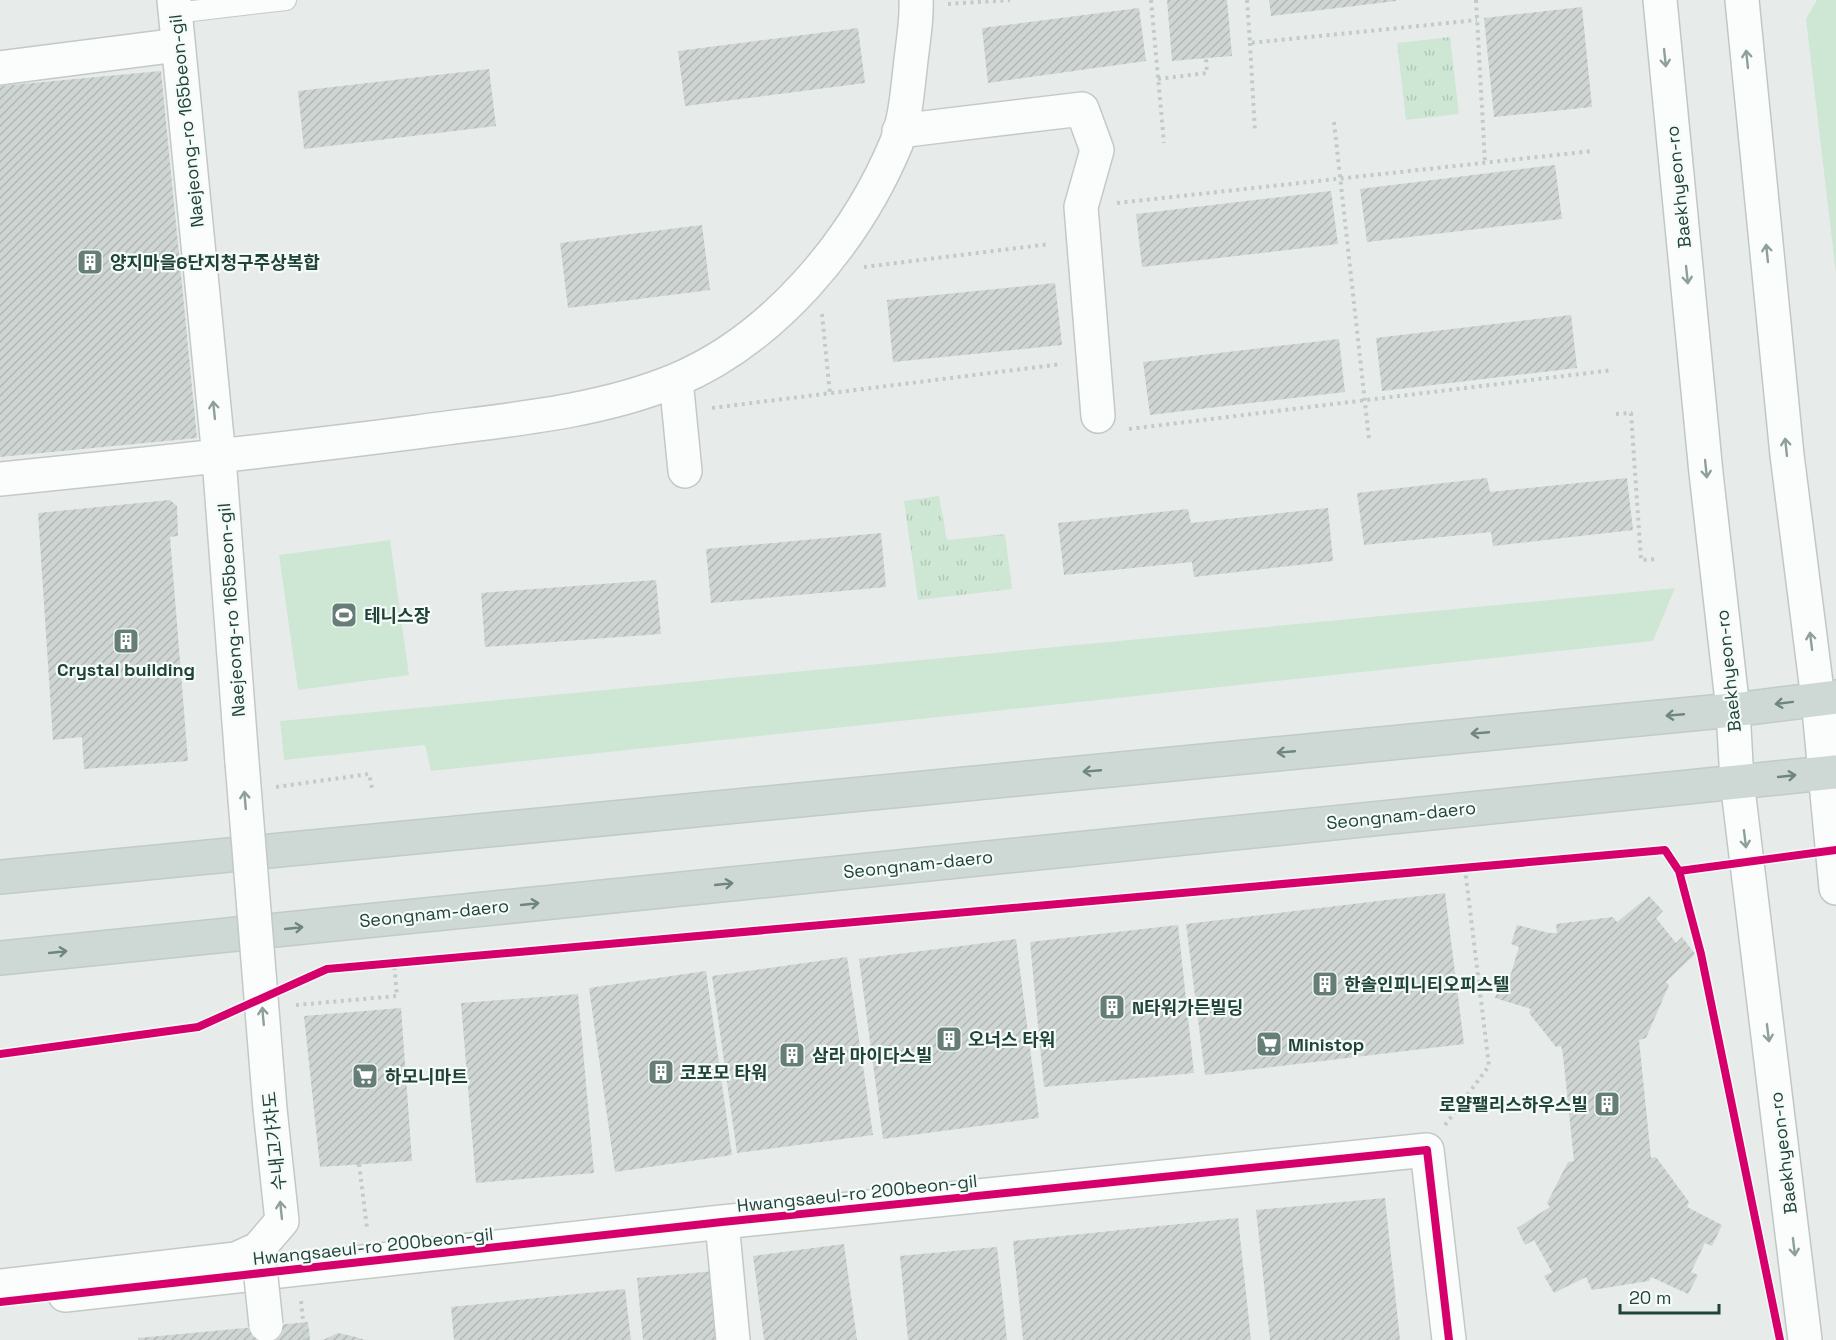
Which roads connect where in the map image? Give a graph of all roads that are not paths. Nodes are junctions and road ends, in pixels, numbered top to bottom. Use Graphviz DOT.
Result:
graph roads {
  1 [pos="286,0"];
  2 [pos="1660,0"];
  3 [pos="1742,0"];
  4 [pos="916,3"];
  5 [pos="174,7"];
  6 [pos="178,45"];
  7 [pos="0,68"];
  8 [pos="899,131"];
  9 [pos="676,380"];
  10 [pos="1112,423"];
  11 [pos="219,458"];
  12 [pos="685,471"];
  13 [pos="0,479"];
  14 [pos="1827,698"];
  15 [pos="1733,710"];
  16 [pos="242,762"];
  17 [pos="1830,772"];
  18 [pos="1737,781"];
  19 [pos="0,877"];
  20 [pos="1836,888"];
  21 [pos="0,958"];
  22 [pos="722,1222"];
  23 [pos="258,1249"];
  24 [pos="0,1286"];
  25 [pos="0,1302"];
  26 [pos="266,1326"];
  27 [pos="733,1340"];
  28 [pos="1449,1340"];
  29 [pos="1805,1340"];
  1 -- 5 [label="lane"];
  2 -- 15 [label="street, Baekhyeon-ro, one-way"];
  14 -- 3 [label="street, one-way"];
  4 -- 8 [label="street"];
  5 -- 6 [label="street, Naejeong-ro 165beon-gil"];
  6 -- 7 [label="street"];
  11 -- 6 [label="street, Naejeong-ro 165beon-gil, one-way"];
  8 -- 9 [label="street"];
  8 -- 10 [label="street"];
  9 -- 11 [label="street"];
  9 -- 12 [label="street"];
  11 -- 13 [label="street"];
  11 -- 16 [label="street, Naejeong-ro 165beon-gil"];
  14 -- 15 [label="main road, one-way"];
  14 -- 17 [label="street"];
  15 -- 18 [label="street, Baekhyeon-ro"];
  15 -- 19 [label="main road, one-way"];
  23 -- 16 [label="street, 수내고가차도, one-way, bridge"];
  18 -- 17 [label="main road, Seongnam-daero, one-way"];
  17 -- 20 [label="street"];
  21 -- 18 [label="main road, Seongnam-daero, one-way"];
  18 -- 29 [label="street, Baekhyeon-ro, one-way"];
  22 -- 25 [label="street, Hwangsaeul-ro 200beon-gil"];
  22 -- 27 [label="street"];
  22 -- 28 [label="street, Hwangsaeul-ro 200beon-gil"];
  23 -- 24 [label="street, 수내고가차도, bridge"];
  23 -- 26 [label="street, bridge"];
}
